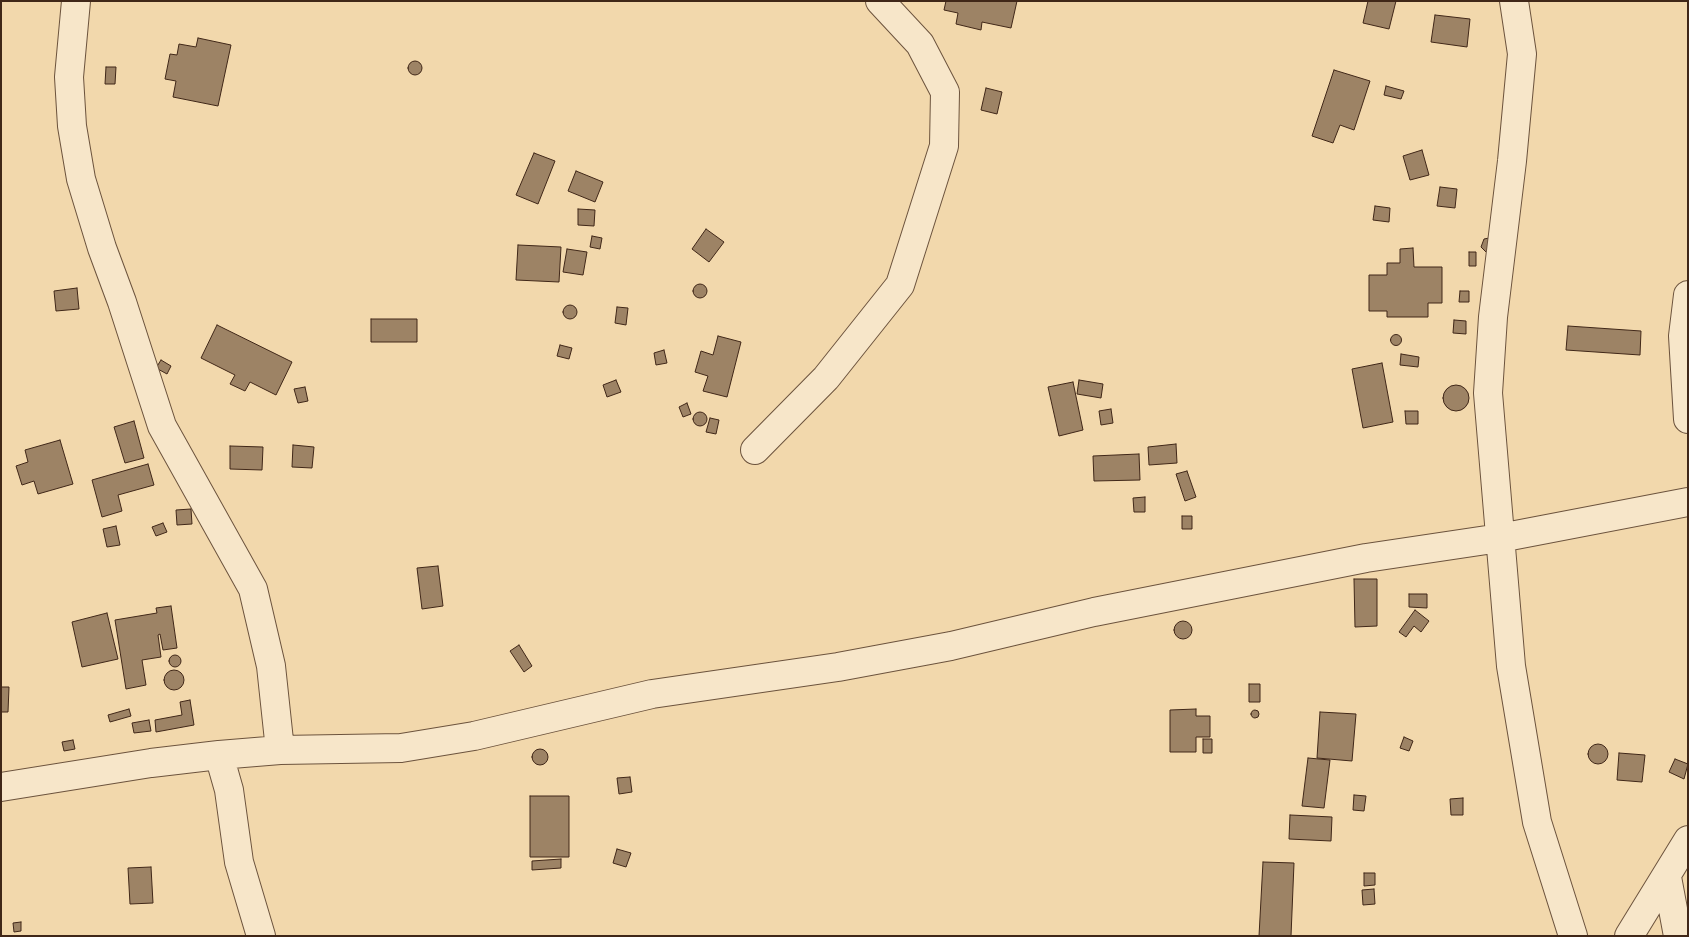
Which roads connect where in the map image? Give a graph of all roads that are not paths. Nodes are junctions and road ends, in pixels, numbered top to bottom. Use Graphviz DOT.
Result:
graph roads {
  1 [pos="76,1"];
  2 [pos="880,1"];
  3 [pos="1514,1"];
  4 [pos="1688,295"];
  5 [pos="1688,419"];
  6 [pos="755,450"];
  7 [pos="1688,502"];
  8 [pos="1500,538"];
  9 [pos="280,750"];
  10 [pos="219,755"];
  11 [pos="1,787"];
  12 [pos="1688,840"];
  13 [pos="1667,877"];
  14 [pos="1681,931"];
  15 [pos="260,936"];
  16 [pos="1573,936"];
  17 [pos="1629,936"];
  1 -- 9 [label="street"];
  2 -- 6 [label="street"];
  3 -- 8 [label="street"];
  4 -- 5 [label="street"];
  7 -- 8 [label="street"];
  8 -- 9 [label="street"];
  8 -- 16 [label="street"];
  9 -- 10 [label="street"];
  10 -- 11 [label="street"];
  10 -- 15 [label="street"];
  12 -- 13 [label="street"];
  13 -- 14 [label="street"];
  13 -- 17 [label="street"];
}
